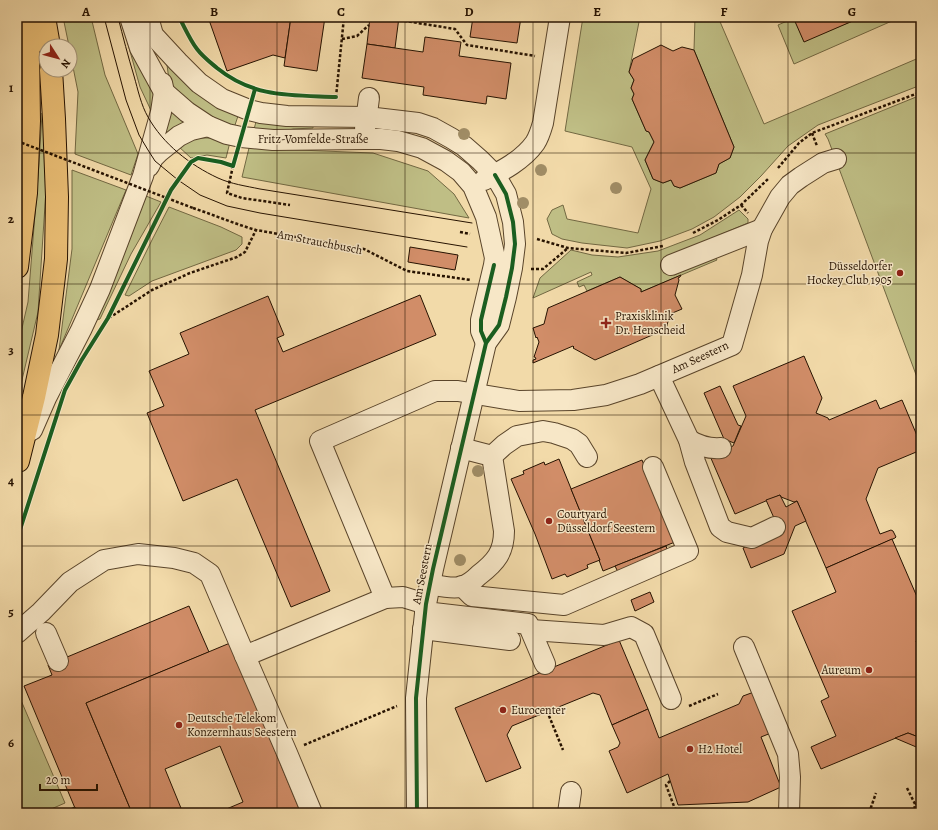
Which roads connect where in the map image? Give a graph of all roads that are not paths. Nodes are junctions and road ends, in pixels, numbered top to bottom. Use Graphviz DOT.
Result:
graph roads {
  1 [pos="25,17"];
  2 [pos="44,17"];
  3 [pos="130,17"];
  4 [pos="560,17"];
  5 [pos="151,26"];
  6 [pos="48,38"];
  7 [pos="51,78"];
  8 [pos="164,92"];
  9 [pos="368,108"];
  10 [pos="208,126"];
  11 [pos="364,139"];
  12 [pos="836,159"];
  13 [pos="495,175"];
  14 [pos="143,176"];
  15 [pos="473,186"];
  16 [pos="762,229"];
  17 [pos="671,265"];
  18 [pos="17,267"];
  19 [pos="486,343"];
  20 [pos="659,376"];
  21 [pos="474,393"];
  22 [pos="689,440"];
  23 [pos="462,448"];
  24 [pos="721,448"];
  25 [pos="492,456"];
  26 [pos="587,457"];
  27 [pos="17,462"];
  28 [pos="653,467"];
  29 [pos="775,527"];
  30 [pos="430,584"];
  31 [pos="462,586"];
  32 [pos="385,598"];
  33 [pos="425,615"];
  34 [pos="21,625"];
  35 [pos="531,630"];
  36 [pos="46,633"];
  37 [pos="510,640"];
  38 [pos="744,647"];
  39 [pos="245,656"];
  40 [pos="58,661"];
  41 [pos="545,664"];
  42 [pos="671,699"];
  43 [pos="572,792"];
  44 [pos="312,813"];
  45 [pos="417,813"];
  46 [pos="568,813"];
  47 [pos="789,813"];
  1 -- 18 [label="highway"];
  2 -- 6 [label="highway"];
  3 -- 8 [label="street, Fritz-Vomfelde-Straße"];
  4 -- 13 [label="street"];
  5 -- 8 [label="street"];
  5 -- 9 [label="street, Fritz-Vomfelde-Straße"];
  7 -- 27 [label="highway"];
  8 -- 10 [label="street, Fritz-Vomfelde-Straße"];
  8 -- 14 [label="street"];
  9 -- 11 [label="street"];
  9 -- 13 [label="street, Fritz-Vomfelde-Straße"];
  10 -- 11 [label="street, Fritz-Vomfelde-Straße"];
  10 -- 14 [label="street"];
  11 -- 15 [label="street, Fritz-Vomfelde-Straße"];
  12 -- 16 [label="street, Am Seestern"];
  13 -- 15 [label="street"];
  13 -- 19 [label="street, Am Seestern"];
  14 -- 27 [label="street"];
  15 -- 19 [label="street, Am Seestern"];
  16 -- 17 [label="street"];
  16 -- 20 [label="street, Am Seestern"];
  19 -- 21 [label="street, Am Seestern"];
  20 -- 21 [label="street, Am Seestern"];
  20 -- 22 [label="street"];
  21 -- 23 [label="street, Am Seestern"];
  21 -- 32 [label="street"];
  22 -- 24 [label="street"];
  22 -- 29 [label="street"];
  23 -- 25 [label="street"];
  23 -- 30 [label="street, Am Seestern"];
  25 -- 26 [label="street"];
  25 -- 31 [label="street"];
  28 -- 31 [label="street"];
  30 -- 31 [label="street"];
  30 -- 33 [label="street, Am Seestern"];
  32 -- 33 [label="street"];
  32 -- 39 [label="street"];
  33 -- 35 [label="street"];
  33 -- 37 [label="street"];
  33 -- 45 [label="street, Am Seestern"];
  34 -- 39 [label="street"];
  35 -- 41 [label="street"];
  35 -- 42 [label="street"];
  36 -- 40 [label="street"];
  38 -- 47 [label="street"];
  39 -- 44 [label="street"];
  43 -- 46 [label="street"];
}
